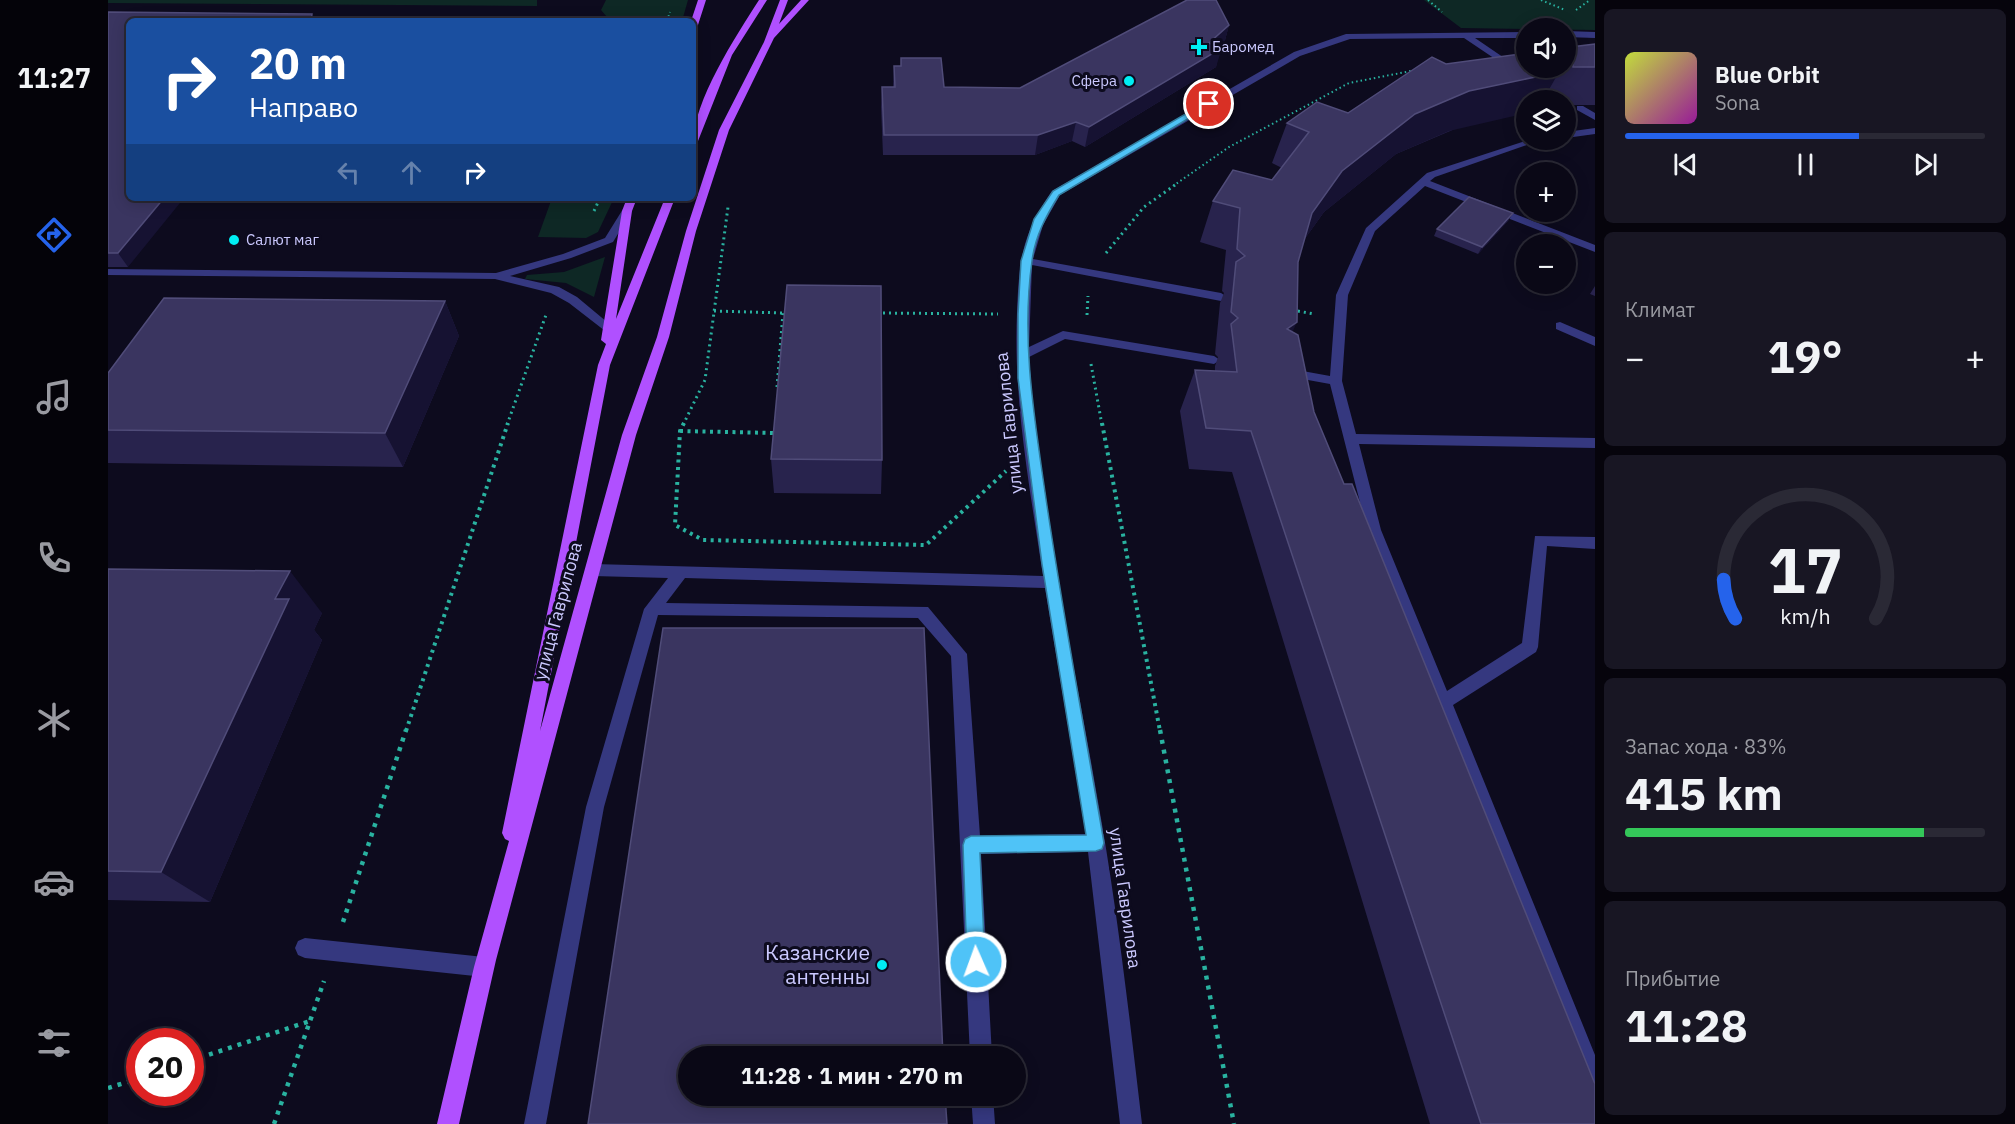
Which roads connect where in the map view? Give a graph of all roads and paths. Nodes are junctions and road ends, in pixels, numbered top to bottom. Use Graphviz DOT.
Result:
graph roads {
  1 [pos="702,0"];
  2 [pos="708,0"];
  3 [pos="763,0"];
  4 [pos="784,0"];
  5 [pos="805,0"];
  6 [pos="1428,0"];
  7 [pos="699,13"];
  8 [pos="1445,14"];
  9 [pos="696,20"];
  10 [pos="1576,34"];
  11 [pos="1595,34"];
  12 [pos="1465,35"];
  13 [pos="1516,35"];
  14 [pos="768,42"];
  15 [pos="1427,68"];
  16 [pos="1516,69"];
  17 [pos="1580,108"];
  18 [pos="1595,117"];
  19 [pos="1595,131"];
  20 [pos="696,134"];
  21 [pos="1576,134"];
  22 [pos="1516,147"];
  23 [pos="1423,182"];
  24 [pos="599,201"];
  25 [pos="631,201"];
  26 [pos="669,201"];
  27 [pos="728,207"];
  28 [pos="627,211"];
  29 [pos="1595,249"];
  30 [pos="567,256"];
  31 [pos="1027,261"];
  32 [pos="108,272"];
  33 [pos="1089,273"];
  34 [pos="495,276"];
  35 [pos="555,290"];
  36 [pos="1221,297"];
  37 [pos="714,311"];
  38 [pos="783,312"];
  39 [pos="795,313"];
  40 [pos="866,313"];
  41 [pos="1023,314"];
  42 [pos="1560,326"];
  43 [pos="609,330"];
  44 [pos="1086,339"];
  45 [pos="1595,342"];
  46 [pos="1023,355"];
  47 [pos="1214,360"];
  48 [pos="604,365"];
  49 [pos="1277,370"];
  50 [pos="1336,381"];
  51 [pos="777,389"];
  52 [pos="774,422"];
  53 [pos="680,431"];
  54 [pos="1350,440"];
  55 [pos="1595,442"];
  56 [pos="1007,469"];
  57 [pos="1595,543"];
  58 [pos="592,570"];
  59 [pos="681,572"];
  60 [pos="1052,582"];
  61 [pos="652,609"];
  62 [pos="1443,702"];
  63 [pos="1096,843"];
  64 [pos="971,845"];
  65 [pos="305,948"];
  66 [pos="333,952"];
  67 [pos="484,968"];
  68 [pos="311,1021"];
  69 [pos="981,1046"];
  70 [pos="204,1056"];
  71 [pos="126,1082"];
  72 [pos="1595,1082"];
  73 [pos="108,1088"];
  74 [pos="983,1106"];
  75 [pos="274,1124"];
  76 [pos="448,1124"];
  77 [pos="535,1124"];
  78 [pos="984,1124"];
  79 [pos="1131,1124"];
  80 [pos="1234,1124"];
  1 -- 7 [label="main road"];
  2 -- 7 [label="main road"];
  3 -- 20 [label="main road"];
  4 -- 14 [label="main road, улица Гаврилова"];
  5 -- 14 [label="main road"];
  6 -- 8 [label="path"];
  7 -- 9 [label="main road"];
  10 -- 11 [label="street"];
  12 -- 13 [label="street, улица Гаврилова"];
  12 -- 16 [label="street"];
  12 -- 31 [label="street, улица Гаврилова"];
  14 -- 58 [label="main road, улица Гаврилова"];
  15 -- 33 [label="path"];
  17 -- 18 [label="street"];
  19 -- 21 [label="street"];
  22 -- 23 [label="street"];
  23 -- 29 [label="street"];
  23 -- 50 [label="street"];
  24 -- 30 [label="path"];
  25 -- 28 [label="main road"];
  26 -- 48 [label="main road, улица Гаврилова"];
  27 -- 37 [label="path"];
  28 -- 30 [label="street"];
  28 -- 43 [label="main road"];
  30 -- 34 [label="street"];
  31 -- 33 [label="street"];
  31 -- 41 [label="street, улица Гаврилова"];
  32 -- 34 [label="street"];
  33 -- 36 [label="street"];
  33 -- 44 [label="path"];
  34 -- 35 [label="street"];
  35 -- 43 [label="street"];
  35 -- 66 [label="path"];
  37 -- 38 [label="path"];
  37 -- 53 [label="path"];
  38 -- 39 [label="path"];
  38 -- 51 [label="path"];
  40 -- 41 [label="path"];
  41 -- 46 [label="street, улица Гаврилова"];
  42 -- 45 [label="street"];
  43 -- 48 [label="main road"];
  44 -- 46 [label="street"];
  44 -- 47 [label="street"];
  44 -- 80 [label="path"];
  46 -- 60 [label="street, улица Гаврилова"];
  48 -- 67 [label="main road, улица Гаврилова"];
  49 -- 50 [label="street"];
  50 -- 54 [label="street"];
  52 -- 53 [label="path"];
  53 -- 56 [label="path"];
  54 -- 55 [label="street"];
  54 -- 62 [label="street"];
  57 -- 62 [label="street"];
  58 -- 59 [label="street"];
  58 -- 67 [label="main road, улица Гаврилова"];
  59 -- 60 [label="street"];
  59 -- 61 [label="street"];
  60 -- 63 [label="street, улица Гаврилова"];
  61 -- 64 [label="street"];
  61 -- 77 [label="street"];
  62 -- 72 [label="street"];
  63 -- 64 [label="street"];
  63 -- 79 [label="street, улица Гаврилова"];
  64 -- 69 [label="street"];
  65 -- 66 [label="street"];
  66 -- 67 [label="street"];
  66 -- 68 [label="path"];
  67 -- 76 [label="main road, улица Гаврилова"];
  68 -- 70 [label="path"];
  68 -- 75 [label="path"];
  71 -- 73 [label="path"];
  74 -- 78 [label="street"];
}
